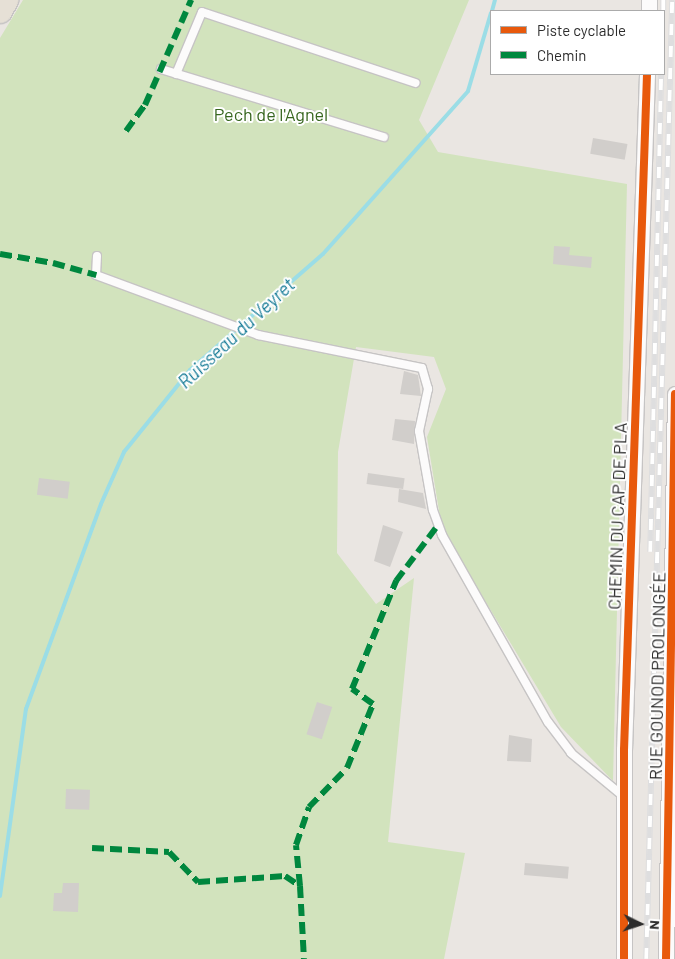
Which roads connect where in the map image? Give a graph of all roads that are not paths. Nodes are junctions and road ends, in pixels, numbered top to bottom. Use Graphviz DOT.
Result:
graph roads {
  1 [pos="6,0"];
  2 [pos="0,10"];
  3 [pos="161,70"];
  4 [pos="176,74"];
  5 [pos="647,75"];
  6 [pos="416,83"];
  7 [pos="384,137"];
  8 [pos="98,256"];
  9 [pos="675,394"];
  10 [pos="624,796"];
  11 [pos="624,959"];
  12 [pos="666,959"];
  1 -- 2 [label="main road"];
  3 -- 4 [label="lane"];
  4 -- 6 [label="lane"];
  4 -- 7 [label="lane"];
  5 -- 10 [label="street, CHEMIN DU CAP DE PLA"];
  8 -- 10 [label="lane"];
  9 -- 12 [label="street, RUE GOUNOD PROLONGÉE"];
  10 -- 11 [label="street, CHEMIN DU CAP DE PLA"];
}
